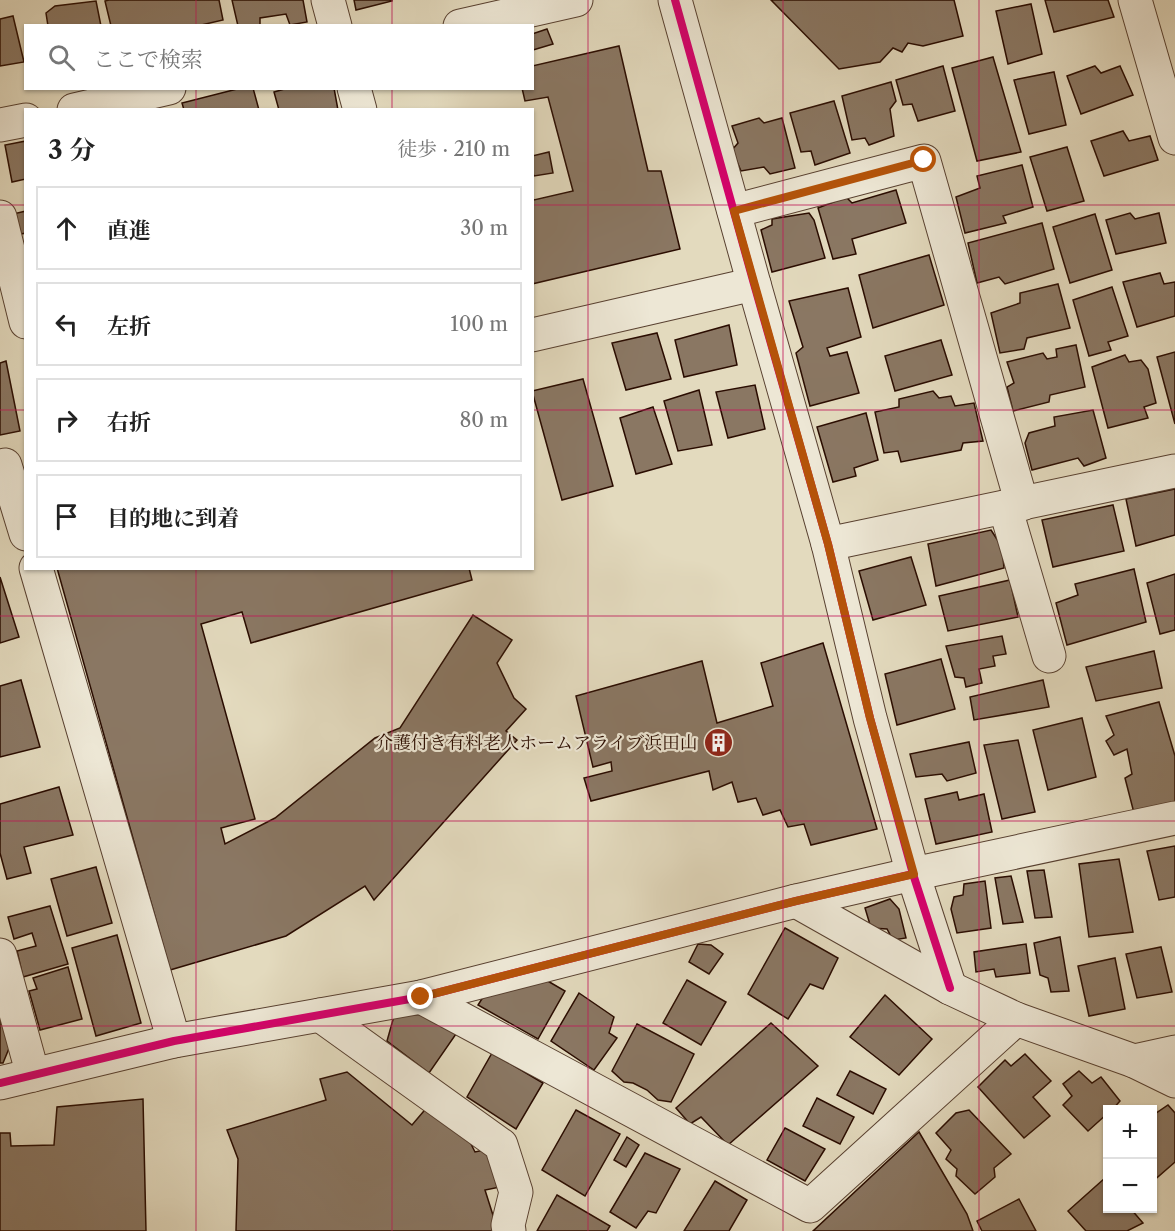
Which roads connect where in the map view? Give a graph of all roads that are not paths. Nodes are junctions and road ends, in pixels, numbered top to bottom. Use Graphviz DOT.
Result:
graph roads {
  1 [pos="328,0"];
  2 [pos="576,0"];
  3 [pos="675,0"];
  4 [pos="1136,0"];
  5 [pos="334,24"];
  6 [pos="469,24"];
  7 [pos="355,90"];
  8 [pos="165,96"];
  9 [pos="87,108"];
  10 [pos="359,108"];
  11 [pos="24,120"];
  12 [pos="0,125"];
  13 [pos="1175,138"];
  14 [pos="734,211"];
  15 [pos="0,217"];
  16 [pos="754,285"];
  17 [pos="24,314"];
  18 [pos="534,335"];
  19 [pos="10,464"];
  20 [pos="1175,471"];
  21 [pos="1014,506"];
  22 [pos="24,525"];
  23 [pos="828,544"];
  24 [pos="37,570"];
  25 [pos="1049,656"];
  26 [pos="1175,818"];
  27 [pos="914,874"];
  28 [pos="796,901"];
  29 [pos="0,955"];
  30 [pos="950,988"];
  31 [pos="421,997"];
  32 [pos="320,1015"];
  33 [pos="1016,1019"];
  34 [pos="174,1041"];
  35 [pos="1175,1052"];
  36 [pos="1134,1061"];
  37 [pos="33,1076"];
  38 [pos="1175,1080"];
  39 [pos="0,1083"];
  40 [pos="509,1231"];
  1 -- 5 [label="street"];
  2 -- 6 [label="street"];
  3 -- 14 [label="street"];
  4 -- 13 [label="street"];
  7 -- 10 [label="street"];
  8 -- 9 [label="street"];
  11 -- 12 [label="street"];
  14 -- 16 [label="street"];
  14 -- 21 [label="street"];
  15 -- 17 [label="street"];
  16 -- 18 [label="street"];
  16 -- 23 [label="street"];
  19 -- 22 [label="street"];
  20 -- 21 [label="street"];
  21 -- 23 [label="street"];
  21 -- 25 [label="street"];
  23 -- 27 [label="street"];
  24 -- 34 [label="street"];
  26 -- 27 [label="street"];
  27 -- 28 [label="street"];
  27 -- 30 [label="street"];
  28 -- 30 [label="street"];
  28 -- 31 [label="street"];
  29 -- 37 [label="street"];
  30 -- 33 [label="street"];
  31 -- 32 [label="street"];
  31 -- 33 [label="street"];
  32 -- 34 [label="street"];
  32 -- 40 [label="street"];
  33 -- 36 [label="street"];
  34 -- 37 [label="street"];
  35 -- 36 [label="street"];
  36 -- 38 [label="street"];
  37 -- 39 [label="street"];
}
